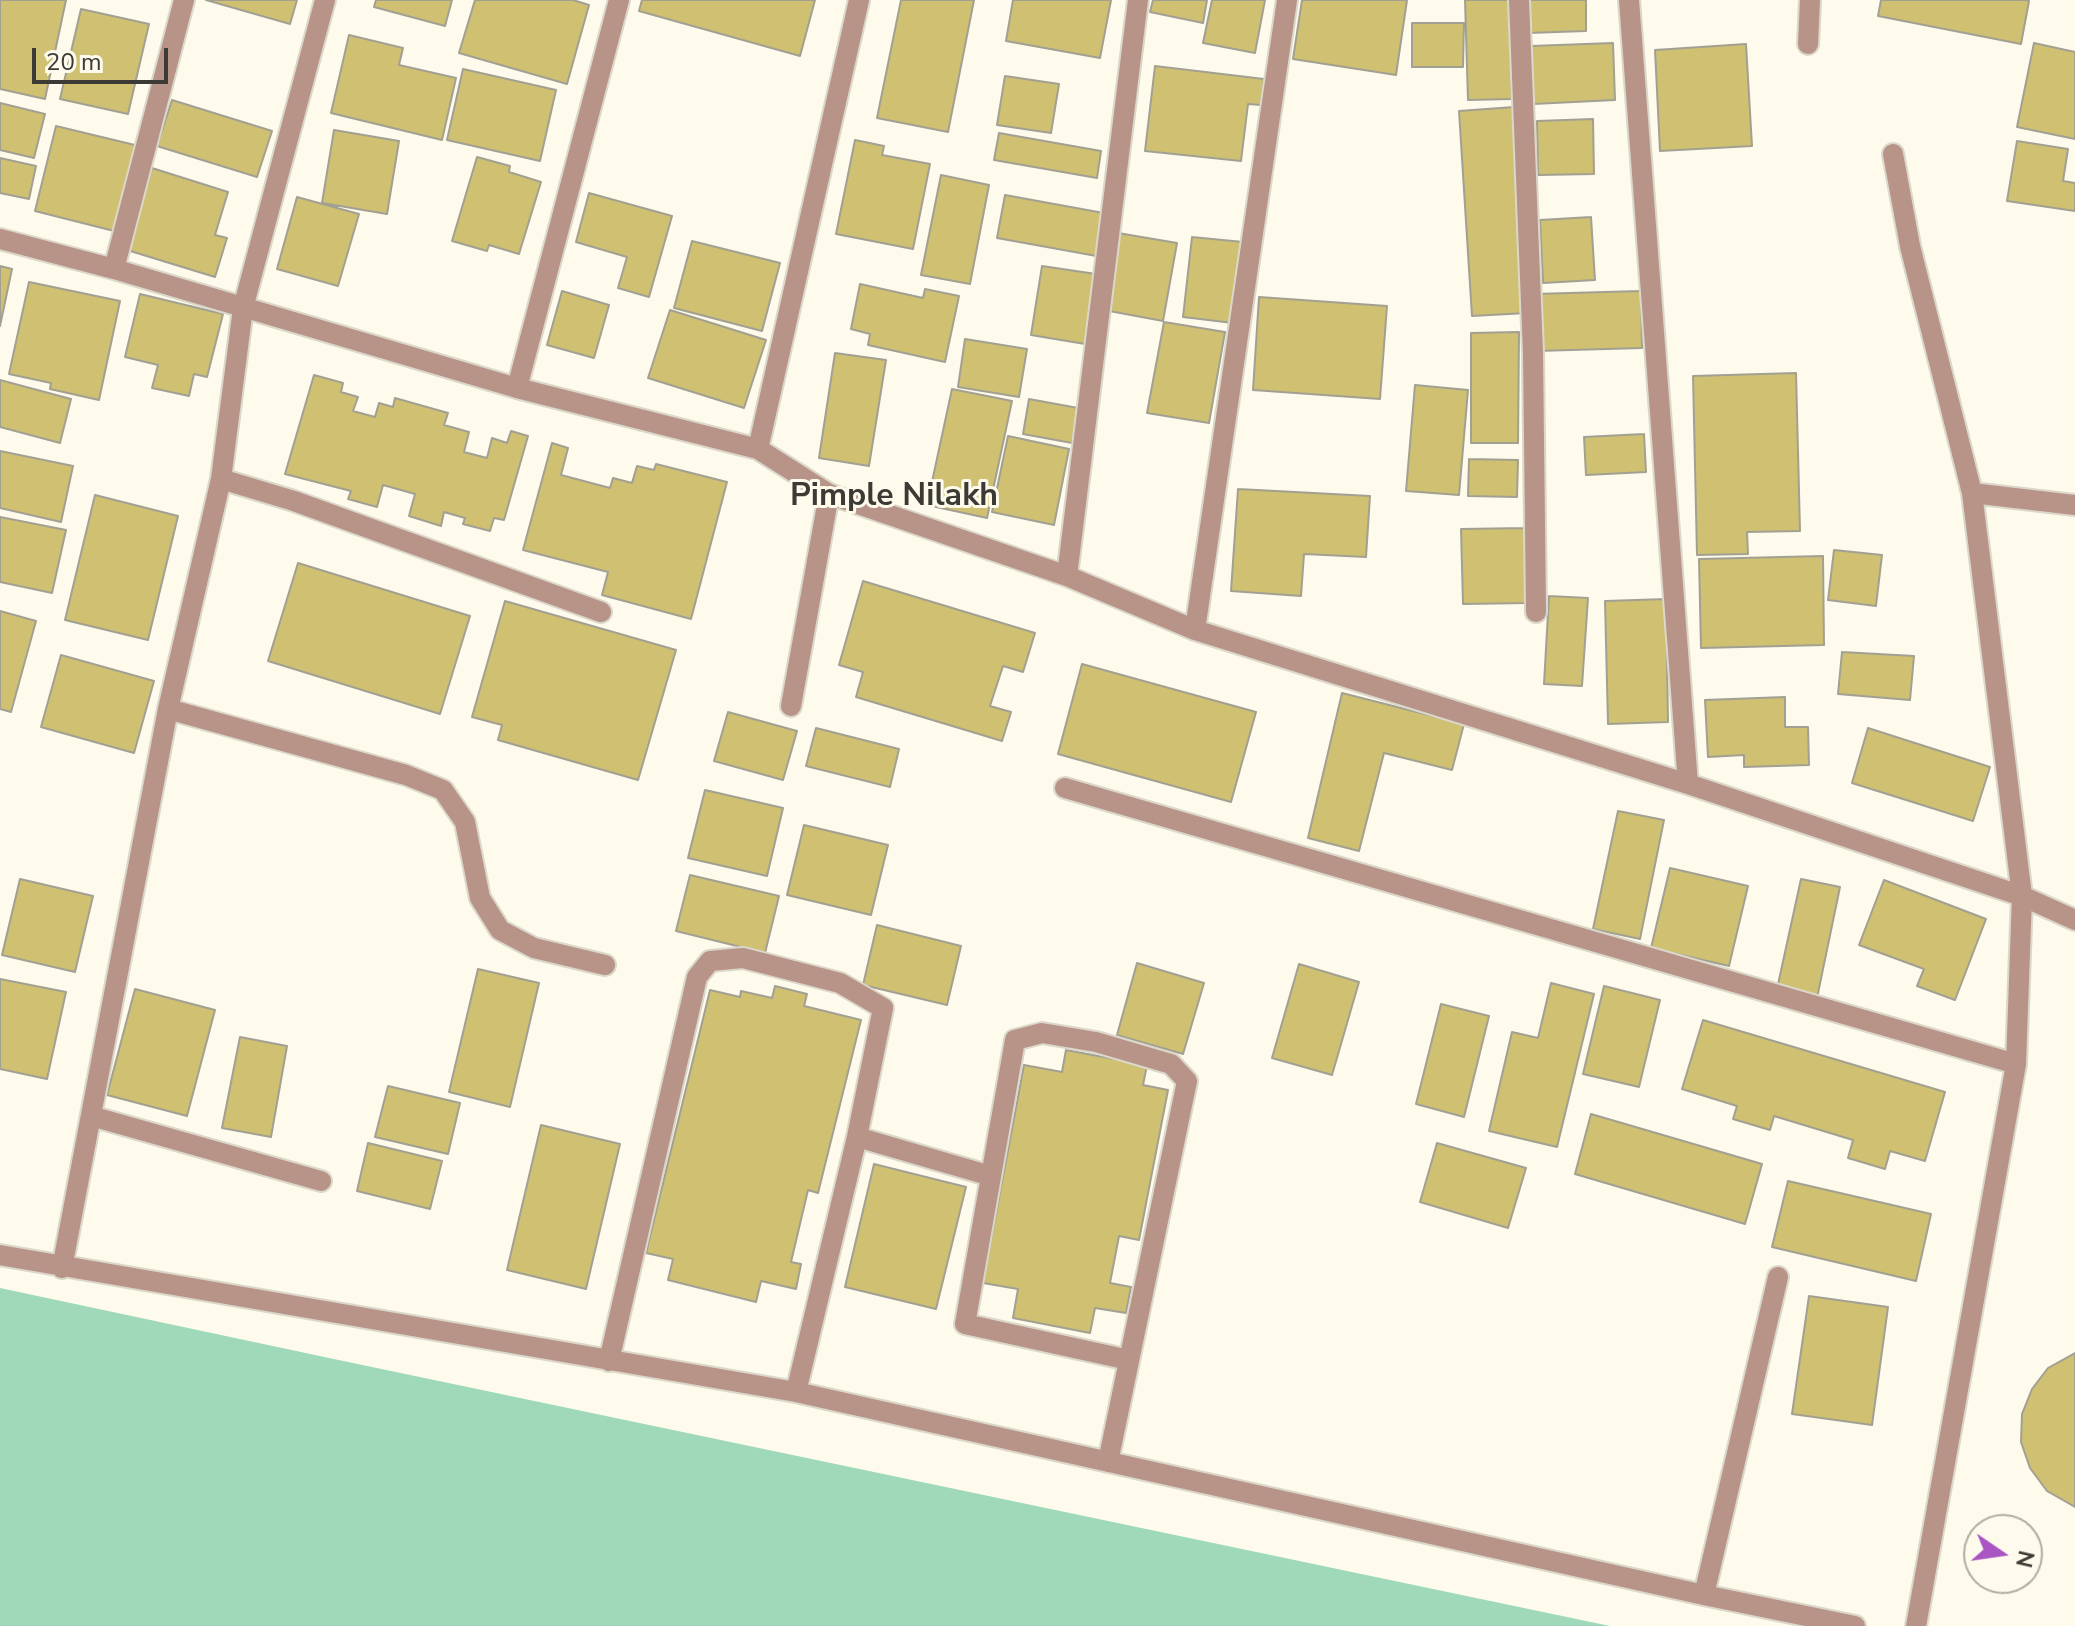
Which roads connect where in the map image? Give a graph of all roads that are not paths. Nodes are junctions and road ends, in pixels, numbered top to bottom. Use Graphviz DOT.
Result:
graph roads {
  1 [pos="184,0"];
  2 [pos="325,0"];
  3 [pos="619,0"];
  4 [pos="859,0"];
  5 [pos="1138,0"];
  6 [pos="1287,0"];
  7 [pos="1519,0"];
  8 [pos="1629,0"];
  9 [pos="1810,0"];
  10 [pos="1808,44"];
  11 [pos="1893,154"];
  12 [pos="0,239"];
  13 [pos="114,269"];
  14 [pos="243,308"];
  15 [pos="517,388"];
  16 [pos="758,449"];
  17 [pos="221,479"];
  18 [pos="1972,493"];
  19 [pos="829,494"];
  20 [pos="2075,505"];
  21 [pos="1067,576"];
  22 [pos="601,612"];
  23 [pos="1536,612"];
  24 [pos="1195,630"];
  25 [pos="791,706"];
  26 [pos="168,709"];
  27 [pos="1688,784"];
  28 [pos="1065,788"];
  29 [pos="2022,896"];
  30 [pos="2075,920"];
  31 [pos="605,965"];
  32 [pos="2016,1064"];
  33 [pos="91,1116"];
  34 [pos="857,1137"];
  35 [pos="991,1176"];
  36 [pos="321,1181"];
  37 [pos="0,1255"];
  38 [pos="62,1268"];
  39 [pos="1778,1277"];
  40 [pos="1129,1360"];
  41 [pos="609,1361"];
  42 [pos="796,1392"];
  43 [pos="1108,1462"];
  44 [pos="1704,1595"];
  45 [pos="1855,1626"];
  46 [pos="1916,1626"];
  1 -- 13 [label="street"];
  2 -- 14 [label="street"];
  3 -- 15 [label="street"];
  4 -- 16 [label="street"];
  5 -- 21 [label="street"];
  6 -- 24 [label="street"];
  7 -- 23 [label="street"];
  8 -- 27 [label="street"];
  9 -- 10 [label="street"];
  11 -- 18 [label="street"];
  12 -- 13 [label="street"];
  13 -- 14 [label="street"];
  14 -- 15 [label="street"];
  14 -- 17 [label="street"];
  15 -- 16 [label="street"];
  16 -- 19 [label="street"];
  17 -- 22 [label="street"];
  17 -- 26 [label="street"];
  18 -- 20 [label="street"];
  18 -- 29 [label="street"];
  19 -- 21 [label="street"];
  19 -- 25 [label="street"];
  21 -- 24 [label="street"];
  24 -- 27 [label="street"];
  26 -- 31 [label="street"];
  26 -- 33 [label="street"];
  27 -- 29 [label="street"];
  28 -- 32 [label="street"];
  29 -- 30 [label="street"];
  29 -- 32 [label="street"];
  32 -- 46 [label="street"];
  33 -- 36 [label="street"];
  33 -- 38 [label="street"];
  34 -- 35 [label="street"];
  34 -- 41 [label="street"];
  34 -- 42 [label="street"];
  35 -- 40 [label="street"];
  35 -- 40 [label="street"];
  37 -- 38 [label="street"];
  38 -- 41 [label="street"];
  39 -- 44 [label="street"];
  40 -- 43 [label="street"];
  41 -- 42 [label="street"];
  42 -- 43 [label="street"];
  43 -- 44 [label="street"];
  44 -- 45 [label="street"];
}
